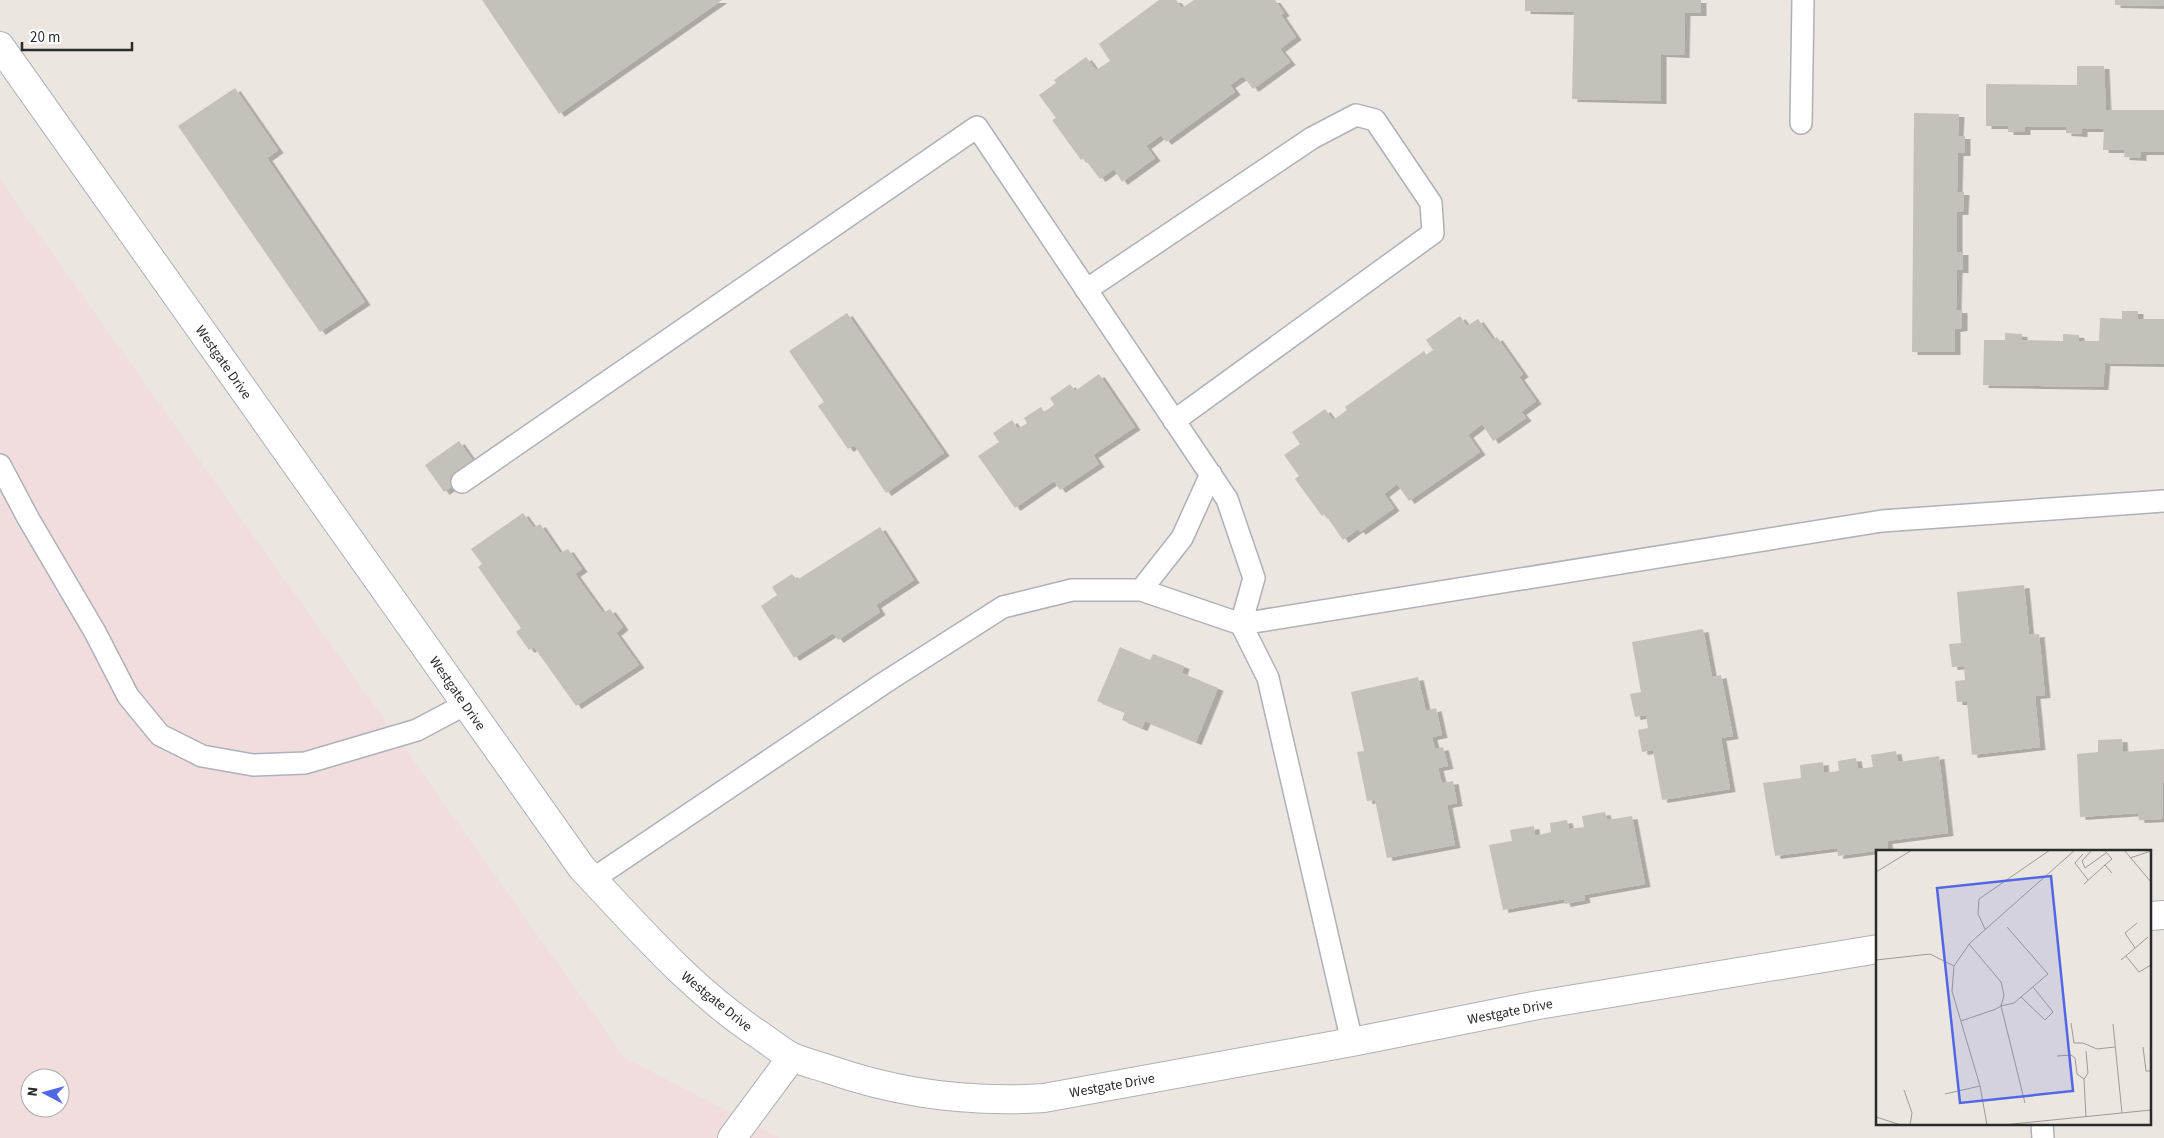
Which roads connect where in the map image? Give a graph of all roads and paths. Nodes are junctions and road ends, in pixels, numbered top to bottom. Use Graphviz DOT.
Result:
graph roads {
  1 [pos="1803,0"];
  2 [pos="0,46"];
  3 [pos="1801,123"];
  4 [pos="1086,290"];
  5 [pos="1174,420"];
  6 [pos="0,465"];
  7 [pos="1210,474"];
  8 [pos="462,482"];
  9 [pos="2164,501"];
  10 [pos="1141,590"];
  11 [pos="1241,624"];
  12 [pos="466,704"];
  13 [pos="592,879"];
  14 [pos="1876,949"];
  15 [pos="1352,1042"];
  16 [pos="792,1057"];
  17 [pos="732,1138"];
  1 -- 3 [label="lane"];
  2 -- 12 [label="street, Westgate Drive"];
  4 -- 5 [label="lane"];
  4 -- 5 [label="lane"];
  4 -- 8 [label="lane"];
  5 -- 7 [label="lane"];
  6 -- 12 [label="lane"];
  7 -- 10 [label="lane"];
  7 -- 11 [label="lane"];
  9 -- 11 [label="lane"];
  10 -- 11 [label="lane"];
  10 -- 13 [label="lane"];
  11 -- 15 [label="lane"];
  12 -- 13 [label="street, Westgate Drive"];
  13 -- 16 [label="street, Westgate Drive"];
  14 -- 15 [label="street, Westgate Drive"];
  15 -- 16 [label="street, Westgate Drive"];
  16 -- 17 [label="street"];
}
